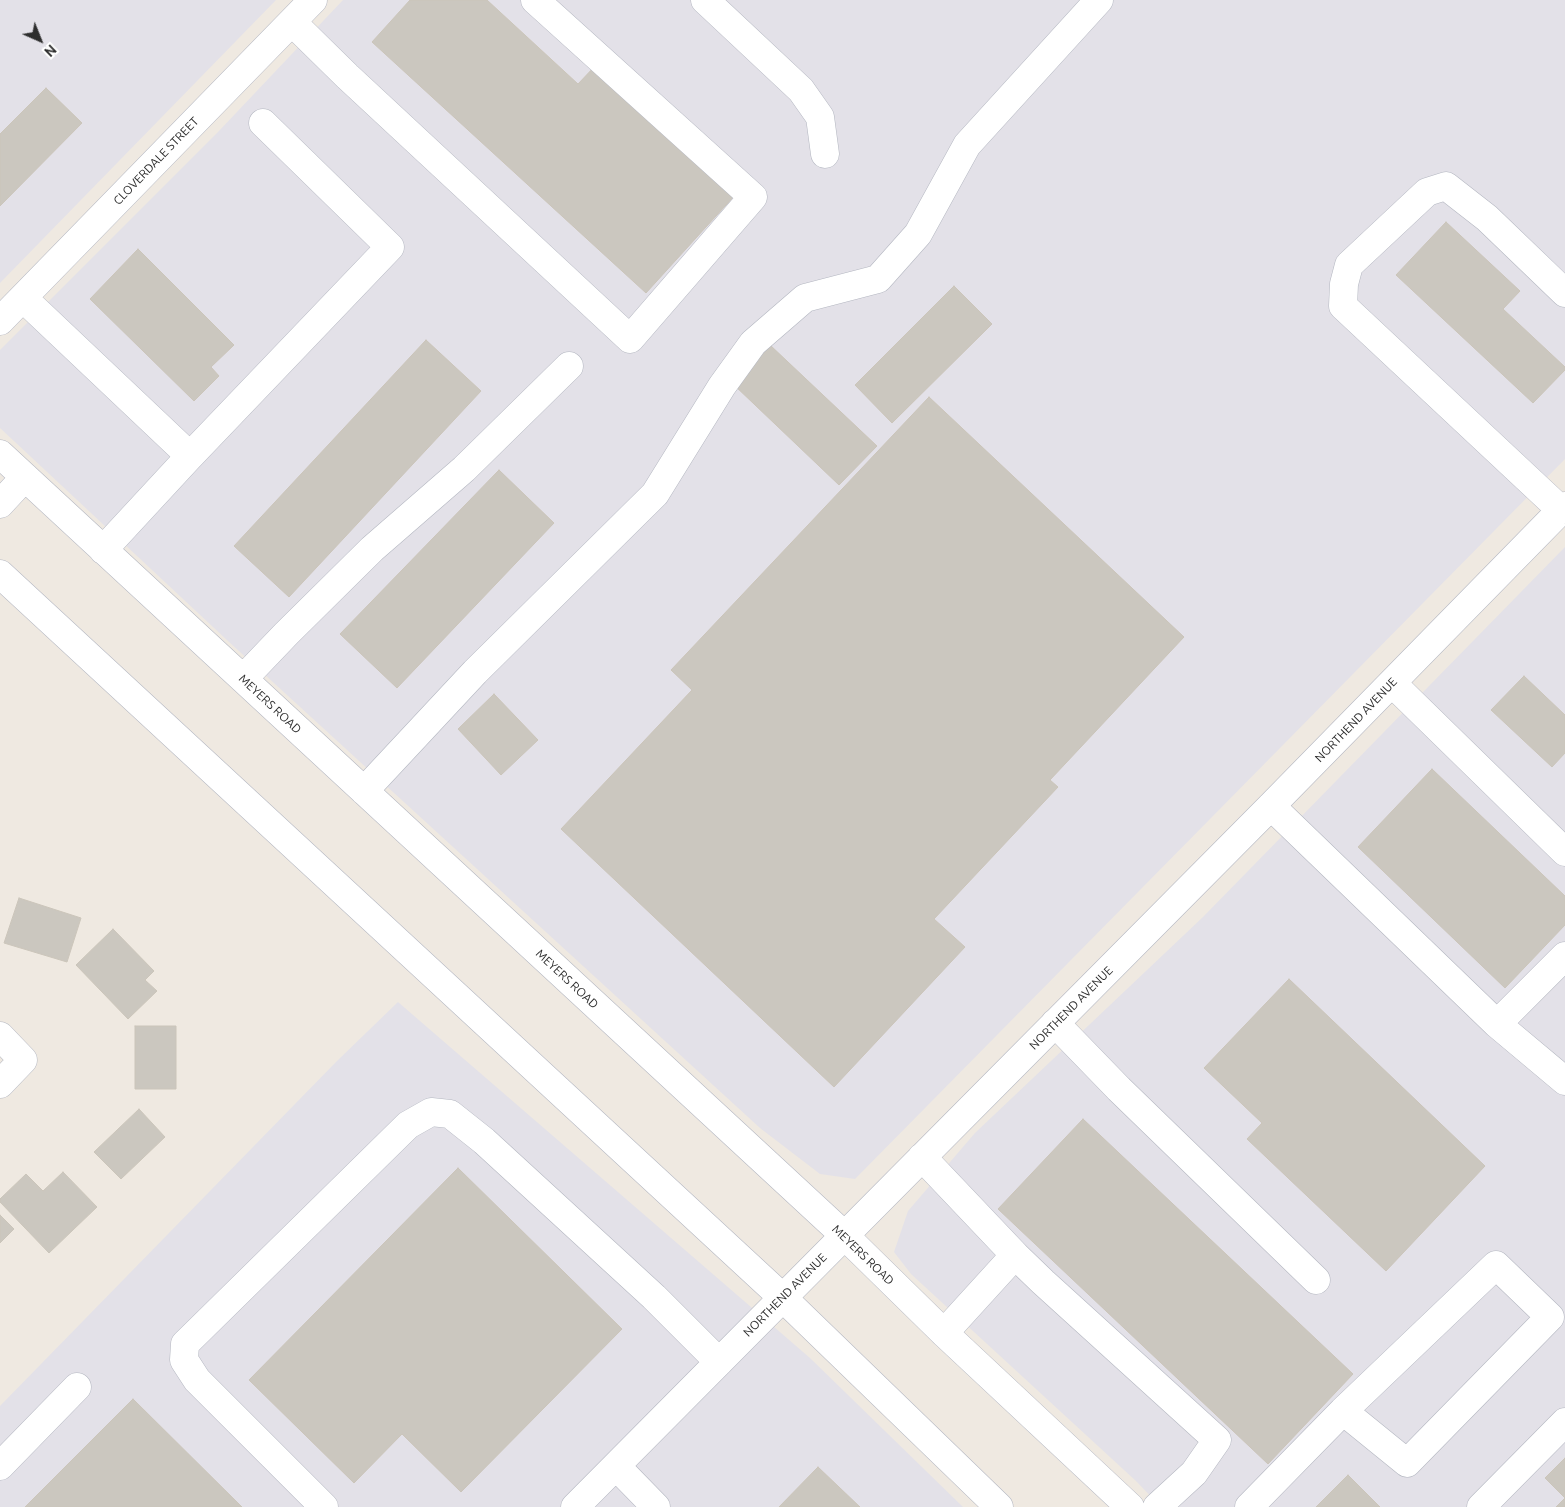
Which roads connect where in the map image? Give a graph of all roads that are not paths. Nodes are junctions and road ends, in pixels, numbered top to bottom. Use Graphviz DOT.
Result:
graph roads {
  1 [pos="313,0"];
  2 [pos="535,0"];
  3 [pos="705,0"];
  4 [pos="1099,0"];
  5 [pos="292,22"];
  6 [pos="263,123"];
  7 [pos="825,154"];
  8 [pos="1565,293"];
  9 [pos="22,298"];
  10 [pos="0,321"];
  11 [pos="569,366"];
  12 [pos="0,454"];
  13 [pos="190,456"];
  14 [pos="25,477"];
  15 [pos="0,504"];
  16 [pos="1563,508"];
  17 [pos="103,550"];
  18 [pos="0,574"];
  19 [pos="244,680"];
  20 [pos="1392,683"];
  21 [pos="364,791"];
  22 [pos="1271,806"];
  23 [pos="1565,852"];
  24 [pos="1565,956"];
  25 [pos="1055,1023"];
  26 [pos="1497,1024"];
  27 [pos="0,1036"];
  28 [pos="1565,1081"];
  29 [pos="0,1084"];
  30 [pos="922,1156"];
  31 [pos="844,1235"];
  32 [pos="1016,1255"];
  33 [pos="1316,1280"];
  34 [pos="783,1298"];
  35 [pos="944,1333"];
  36 [pos="719,1362"];
  37 [pos="77,1388"];
  38 [pos="1343,1410"];
  39 [pos="1565,1422"];
  40 [pos="0,1466"];
  41 [pos="616,1466"];
  42 [pos="324,1507"];
  43 [pos="575,1507"];
  44 [pos="656,1507"];
  45 [pos="999,1507"];
  46 [pos="1130,1507"];
  47 [pos="1157,1507"];
  48 [pos="1249,1507"];
  49 [pos="1481,1507"];
  1 -- 5 [label="street, CLOVERDALE STREET"];
  2 -- 5 [label="street"];
  3 -- 7 [label="street"];
  4 -- 21 [label="street"];
  5 -- 9 [label="street, CLOVERDALE STREET"];
  6 -- 13 [label="street"];
  8 -- 16 [label="street"];
  9 -- 10 [label="street, CLOVERDALE STREET"];
  9 -- 13 [label="street"];
  11 -- 19 [label="street"];
  12 -- 14 [label="street, MEYERS ROAD"];
  13 -- 17 [label="street"];
  14 -- 15 [label="street"];
  14 -- 17 [label="street, MEYERS ROAD"];
  16 -- 20 [label="street, NORTHEND AVENUE"];
  17 -- 19 [label="street, MEYERS ROAD"];
  18 -- 34 [label="street"];
  19 -- 21 [label="street, MEYERS ROAD"];
  20 -- 22 [label="street, NORTHEND AVENUE"];
  20 -- 23 [label="street"];
  21 -- 31 [label="street, MEYERS ROAD"];
  22 -- 25 [label="street, NORTHEND AVENUE"];
  22 -- 26 [label="street"];
  24 -- 26 [label="street"];
  25 -- 30 [label="street, NORTHEND AVENUE"];
  25 -- 33 [label="street"];
  26 -- 28 [label="street"];
  27 -- 29 [label="street"];
  30 -- 31 [label="street, NORTHEND AVENUE"];
  30 -- 32 [label="street"];
  31 -- 34 [label="street, NORTHEND AVENUE"];
  31 -- 35 [label="street, MEYERS ROAD"];
  32 -- 35 [label="street"];
  32 -- 47 [label="street"];
  34 -- 36 [label="street, NORTHEND AVENUE"];
  34 -- 45 [label="street"];
  35 -- 46 [label="street, MEYERS ROAD"];
  36 -- 41 [label="street, NORTHEND AVENUE"];
  36 -- 42 [label="street"];
  37 -- 40 [label="street"];
  38 -- 38 [label="street"];
  38 -- 48 [label="street"];
  39 -- 49 [label="street"];
  41 -- 43 [label="street, NORTHEND AVENUE"];
  41 -- 44 [label="street"];
}
